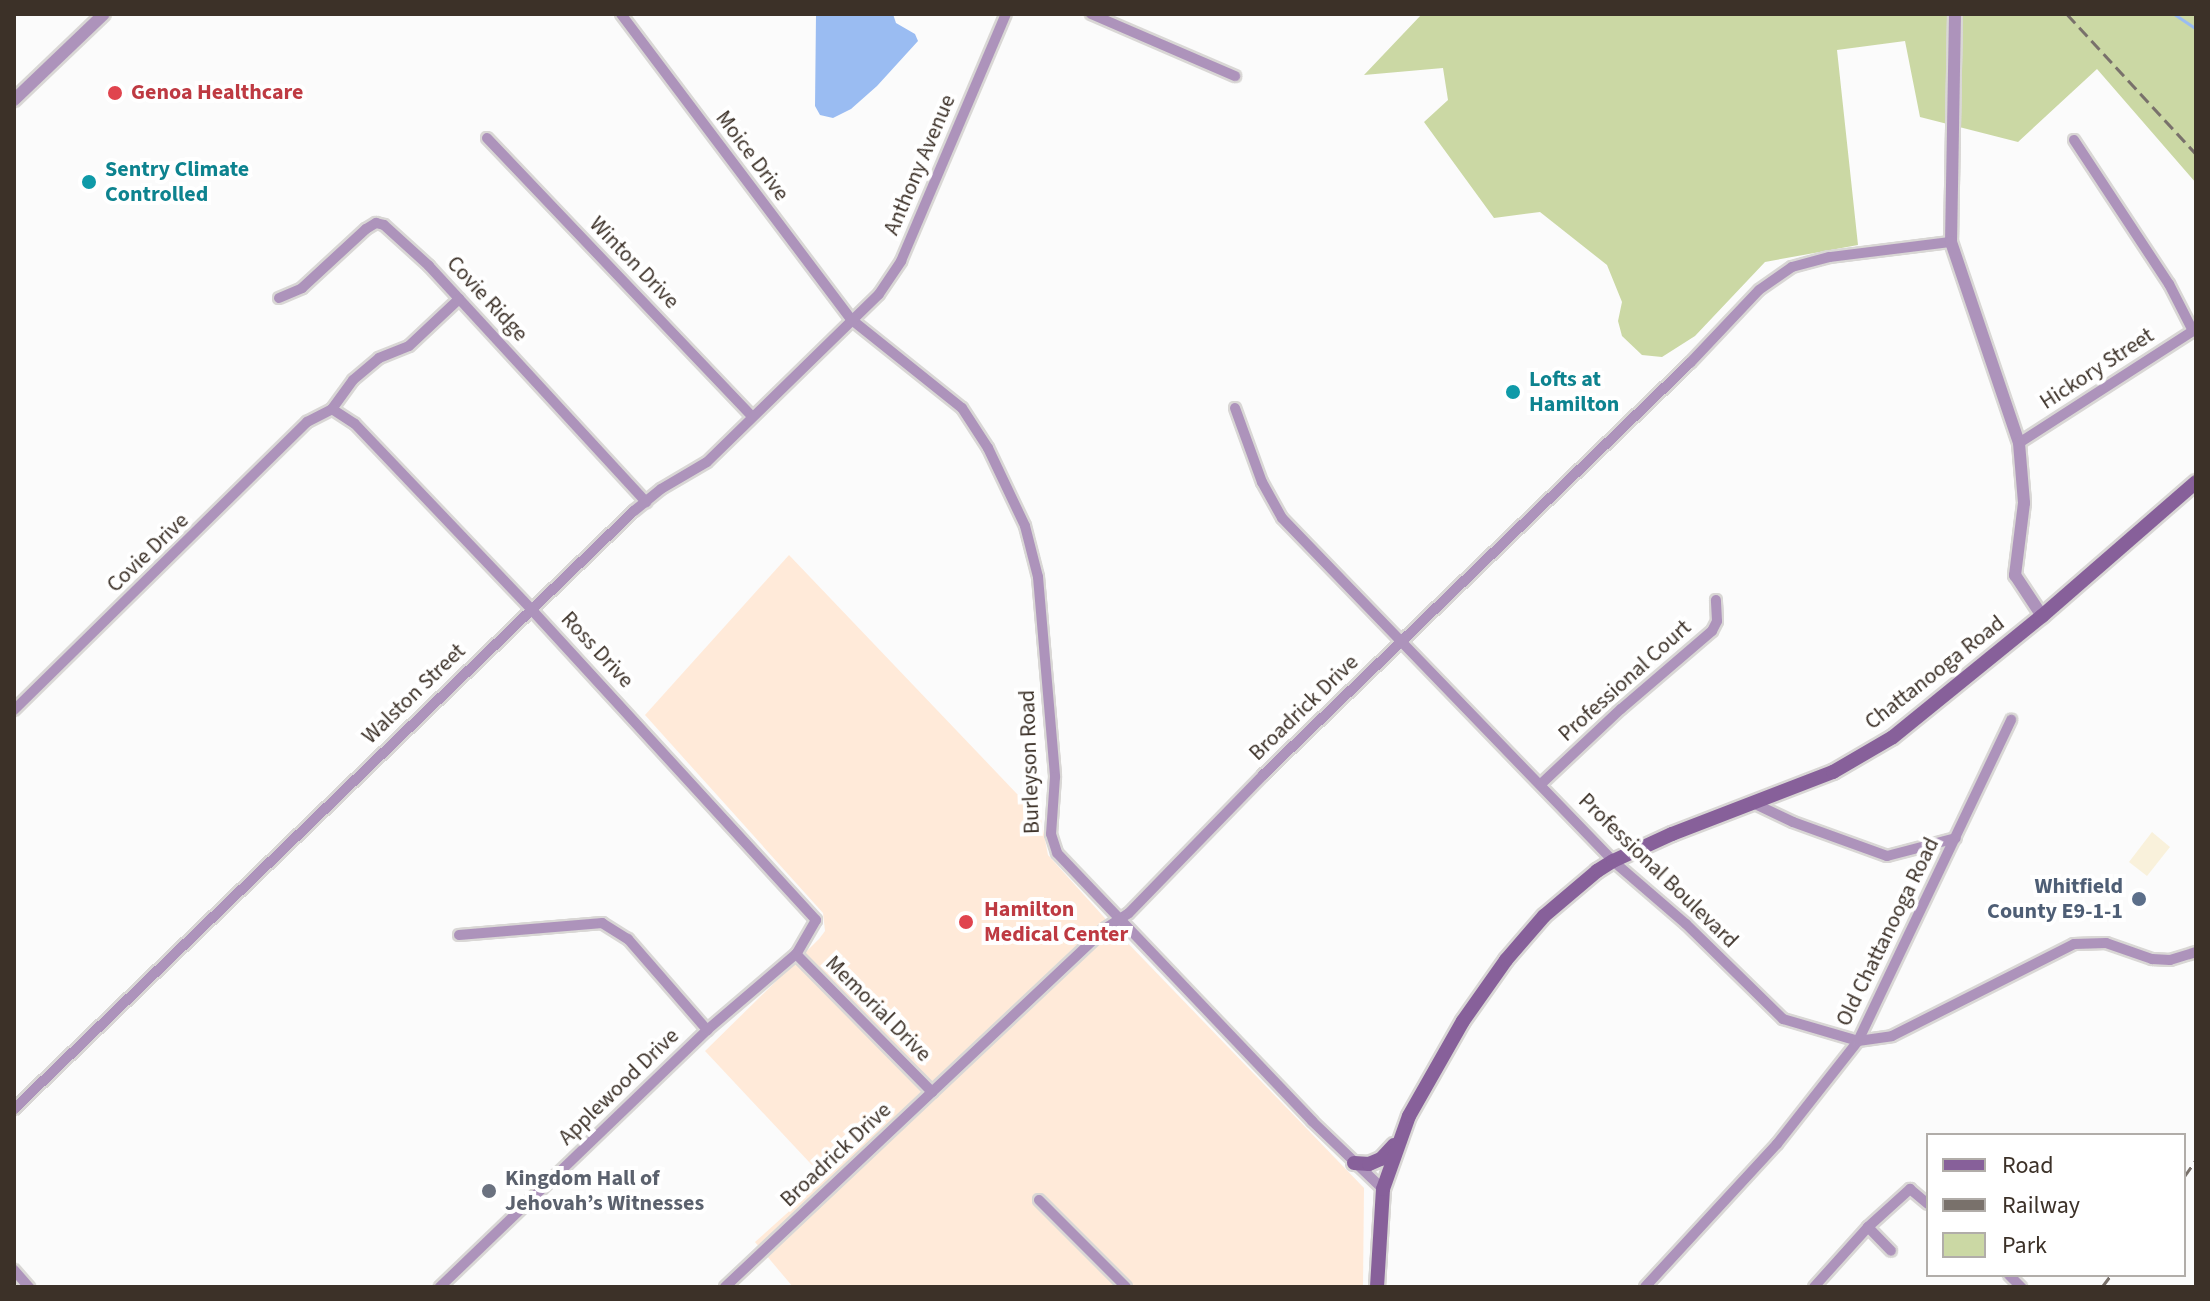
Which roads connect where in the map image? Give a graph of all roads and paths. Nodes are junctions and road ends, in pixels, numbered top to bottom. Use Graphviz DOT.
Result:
graph roads {
  1 [pos="104,14"];
  2 [pos="621,14"];
  3 [pos="1006,14"];
  4 [pos="1091,14"];
  5 [pos="1955,14"];
  6 [pos="1235,76"];
  7 [pos="14,100"];
  8 [pos="487,138"];
  9 [pos="2074,140"];
  10 [pos="1951,242"];
  11 [pos="279,298"];
  12 [pos="459,299"];
  13 [pos="852,320"];
  14 [pos="2195,330"];
  15 [pos="1235,408"];
  16 [pos="332,409"];
  17 [pos="752,416"];
  18 [pos="2019,443"];
  19 [pos="2196,482"];
  20 [pos="646,502"];
  21 [pos="1716,600"];
  22 [pos="531,609"];
  23 [pos="2042,616"];
  24 [pos="1401,643"];
  25 [pos="14,710"];
  26 [pos="2011,720"];
  27 [pos="1541,784"];
  28 [pos="1753,803"];
  29 [pos="1956,838"];
  30 [pos="1613,861"];
  31 [pos="1120,919"];
  32 [pos="459,935"];
  33 [pos="2196,952"];
  34 [pos="796,954"];
  35 [pos="707,1030"];
  36 [pos="1858,1041"];
  37 [pos="932,1092"];
  38 [pos="14,1109"];
  39 [pos="1399,1139"];
  40 [pos="1354,1163"];
  41 [pos="1383,1189"];
  42 [pos="1039,1200"];
  43 [pos="1926,1202"];
  44 [pos="1868,1227"];
  45 [pos="1891,1251"];
  46 [pos="14,1270"];
  47 [pos="29,1287"];
  48 [pos="440,1287"];
  49 [pos="725,1287"];
  50 [pos="1126,1287"];
  51 [pos="1377,1287"];
  52 [pos="1645,1287"];
  53 [pos="1814,1287"];
  1 -- 7 [label="street"];
  2 -- 13 [label="street, Moice Drive"];
  3 -- 13 [label="street, Anthony Avenue"];
  4 -- 6 [label="street"];
  5 -- 10 [label="street"];
  8 -- 17 [label="street, Winton Drive"];
  9 -- 14 [label="street"];
  10 -- 18 [label="street"];
  10 -- 24 [label="street, Broadrick Drive"];
  11 -- 12 [label="street, Covie Ridge"];
  12 -- 16 [label="street"];
  12 -- 20 [label="street, Covie Ridge"];
  13 -- 17 [label="street, Walston Street"];
  13 -- 31 [label="street, Burleyson Road"];
  14 -- 18 [label="street, Hickory Street"];
  15 -- 24 [label="street, Professional Boulevard"];
  16 -- 22 [label="street, Ross Drive"];
  16 -- 25 [label="street, Covie Drive"];
  17 -- 20 [label="street, Walston Street"];
  18 -- 23 [label="street"];
  19 -- 23 [label="main road, Chattanooga Road"];
  20 -- 22 [label="street, Walston Street"];
  21 -- 27 [label="street, Professional Court"];
  22 -- 34 [label="street, Ross Drive"];
  22 -- 38 [label="street, Walston Street"];
  23 -- 28 [label="main road, Chattanooga Road"];
  24 -- 27 [label="street, Professional Boulevard"];
  24 -- 31 [label="street, Broadrick Drive"];
  26 -- 29 [label="street, Old Chattanooga Road"];
  27 -- 30 [label="street, Professional Boulevard"];
  28 -- 29 [label="street"];
  28 -- 30 [label="main road, Chattanooga Road"];
  29 -- 36 [label="street, Old Chattanooga Road"];
  30 -- 36 [label="street, Professional Boulevard"];
  30 -- 39 [label="main road, Chattanooga Road"];
  31 -- 37 [label="street, Broadrick Drive"];
  31 -- 40 [label="street, Burleyson Road"];
  32 -- 35 [label="street"];
  33 -- 36 [label="street, Professional Boulevard"];
  34 -- 35 [label="street, Applewood Drive"];
  34 -- 37 [label="street, Memorial Drive"];
  35 -- 48 [label="street, Applewood Drive"];
  36 -- 52 [label="street, Old Chattanooga Road"];
  37 -- 49 [label="street, Broadrick Drive"];
  39 -- 40 [label="main road"];
  39 -- 41 [label="main road, Chattanooga Road"];
  40 -- 41 [label="street, Burleyson Road"];
  41 -- 51 [label="main road, Chattanooga Road"];
  42 -- 50 [label="street"];
  43 -- 44 [label="street"];
  44 -- 45 [label="street"];
  44 -- 53 [label="street"];
  46 -- 47 [label="street"];
}
